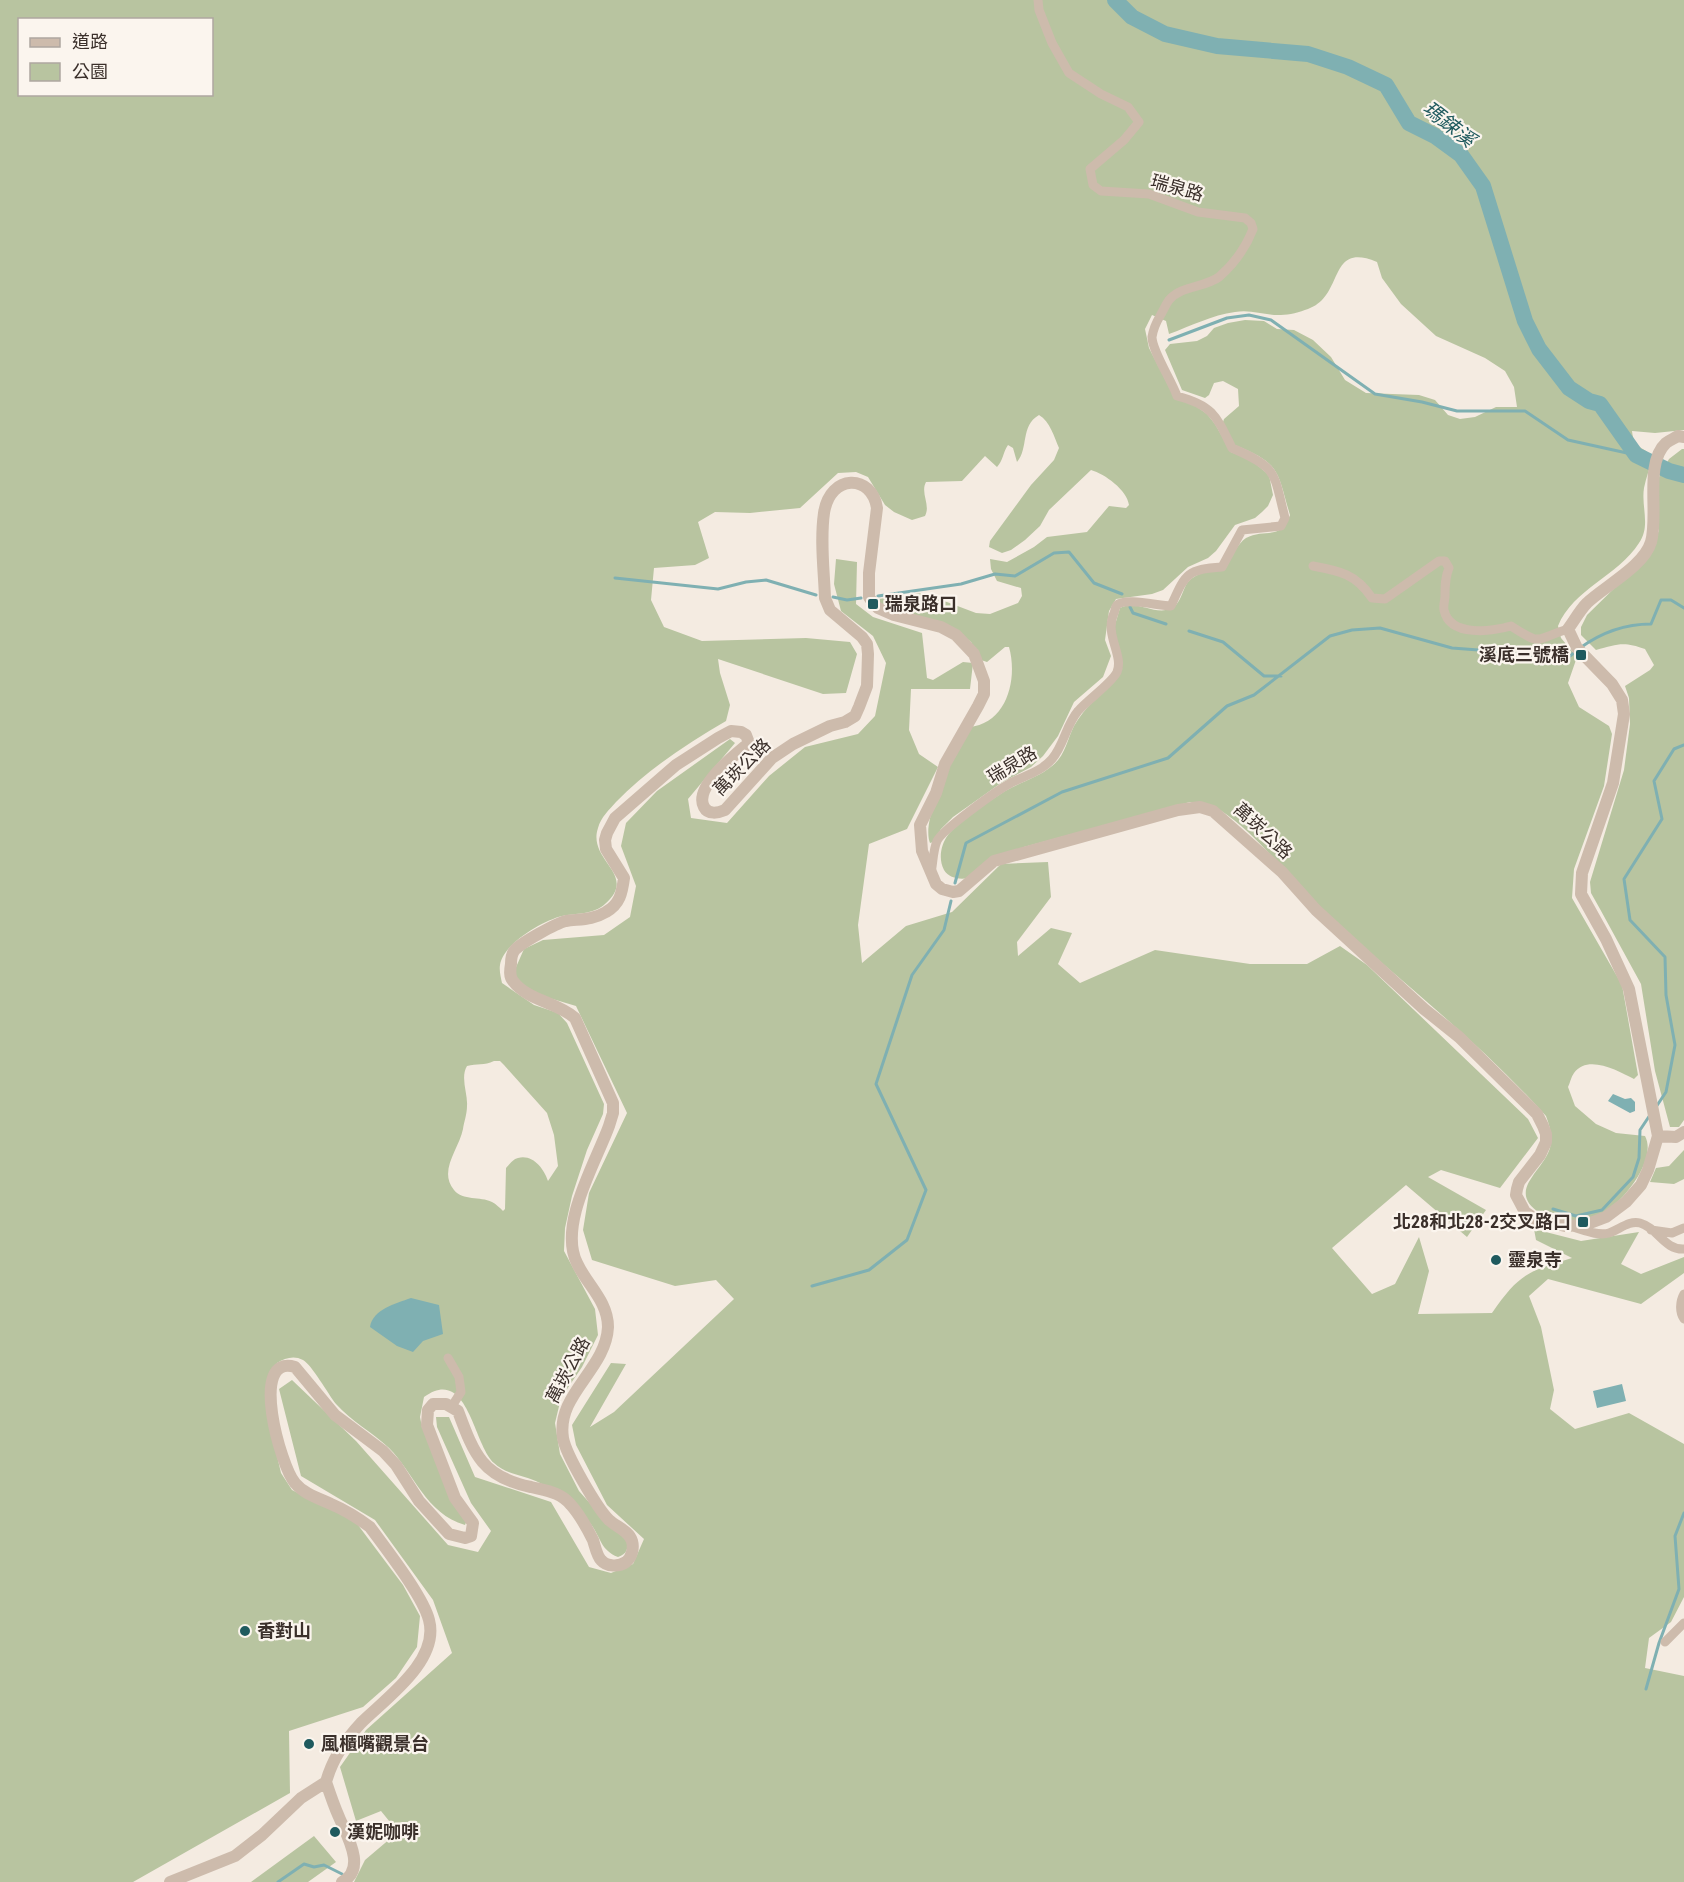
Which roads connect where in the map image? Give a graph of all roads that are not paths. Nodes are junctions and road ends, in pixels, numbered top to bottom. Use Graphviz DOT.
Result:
graph roads {
  1 [pos="1038,0"];
  2 [pos="1684,437"];
  3 [pos="1313,567"];
  4 [pos="1568,629"];
  5 [pos="931,873"];
  6 [pos="1684,1132"];
  7 [pos="1658,1136"];
  8 [pos="1565,1226"];
  9 [pos="1684,1228"];
  10 [pos="1652,1230"];
  11 [pos="1684,1249"];
  12 [pos="1684,1294"];
  13 [pos="1684,1319"];
  14 [pos="448,1358"];
  15 [pos="452,1406"];
  16 [pos="1684,1623"];
  17 [pos="1665,1642"];
  18 [pos="326,1782"];
  19 [pos="170,1882"];
  20 [pos="342,1882"];
  1 -- 5 [label="street, 瑞泉路"];
  2 -- 4 [label="street"];
  3 -- 4 [label="street"];
  4 -- 7 [label="street, 萬崁公路"];
  5 -- 8 [label="street, 萬崁公路"];
  5 -- 15 [label="street, 萬崁公路"];
  6 -- 7 [label="street"];
  7 -- 8 [label="street, 萬崁公路"];
  8 -- 10 [label="street"];
  9 -- 10 [label="street"];
  10 -- 11 [label="street"];
  12 -- 13 [label="street"];
  14 -- 15 [label="street"];
  15 -- 18 [label="street"];
  16 -- 17 [label="street"];
  18 -- 19 [label="street"];
  18 -- 20 [label="street"];
}
